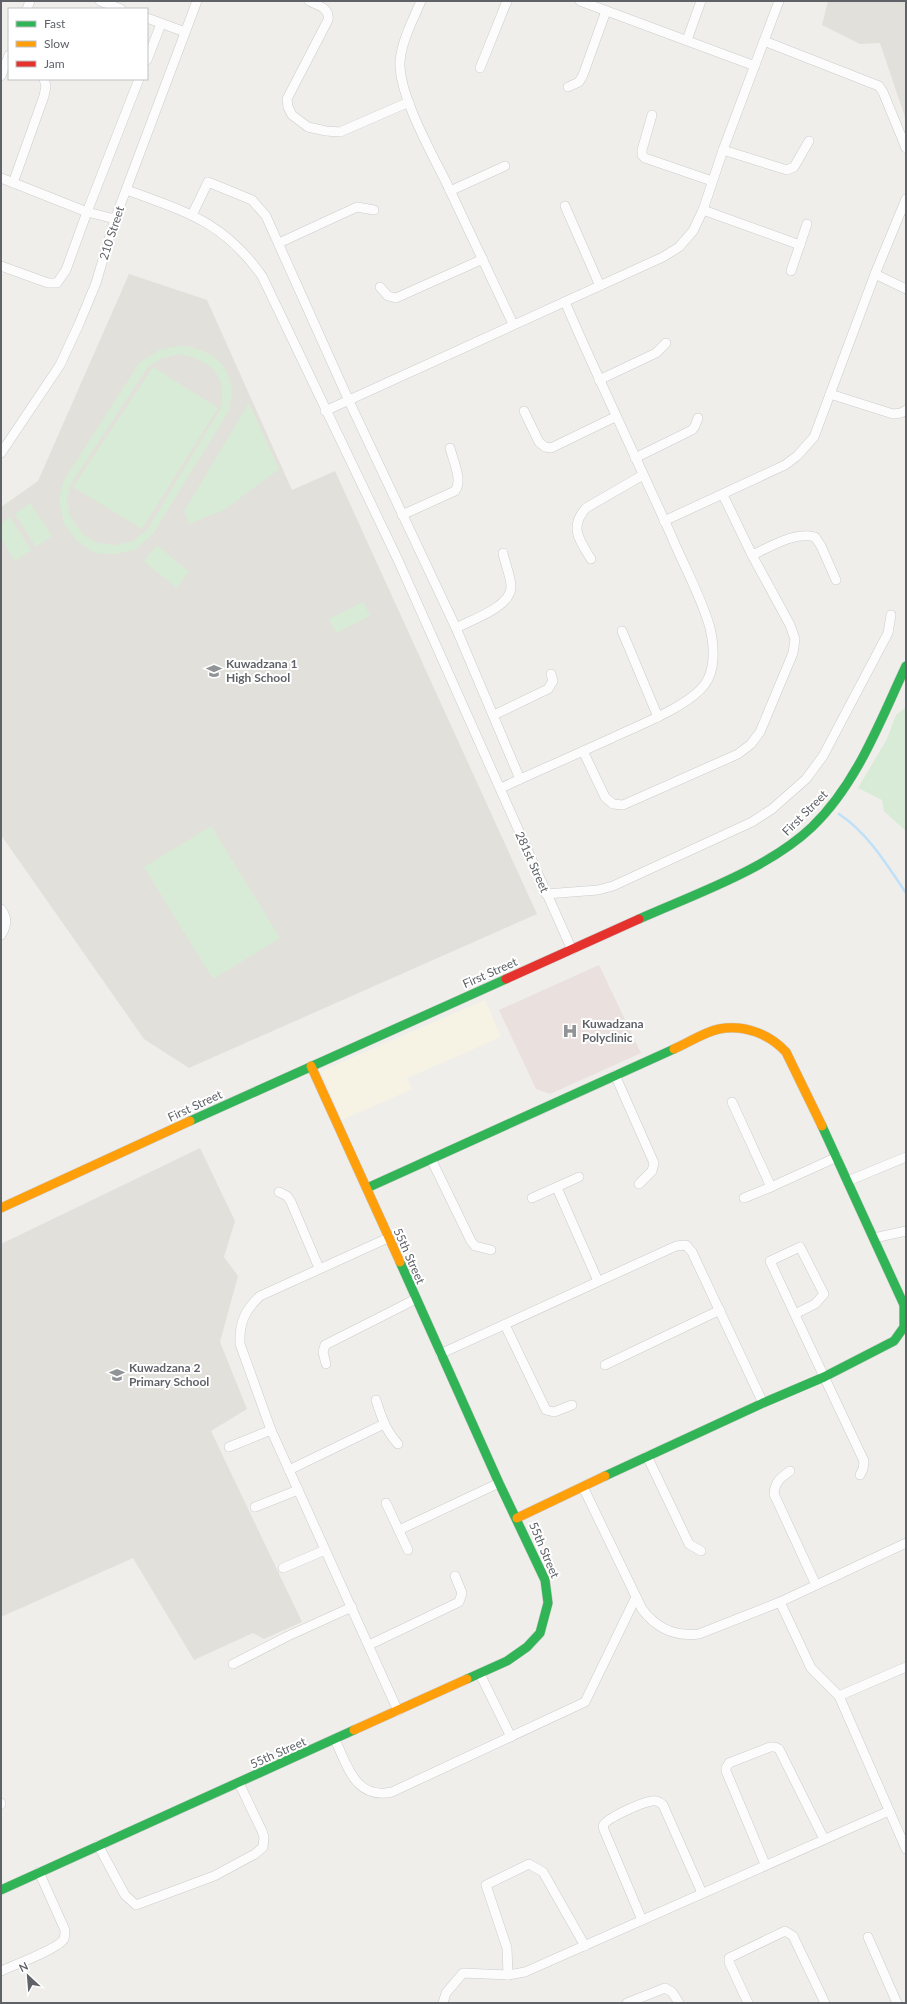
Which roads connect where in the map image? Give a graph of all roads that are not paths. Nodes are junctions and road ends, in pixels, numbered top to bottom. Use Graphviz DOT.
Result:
graph roads {
  1 [pos="100,1"];
  2 [pos="197,1"];
  3 [pos="310,1"];
  4 [pos="420,1"];
  5 [pos="507,1"];
  6 [pos="580,1"];
  7 [pos="701,1"];
  8 [pos="779,1"];
  9 [pos="119,8"];
  10 [pos="606,11"];
  11 [pos="148,18"];
  12 [pos="161,24"];
  13 [pos="185,32"];
  14 [pos="687,40"];
  15 [pos="764,41"];
  16 [pos="148,57"];
  17 [pos="8,58"];
  18 [pos="755,66"];
  19 [pos="480,68"];
  20 [pos="1,76"];
  21 [pos="44,80"];
  22 [pos="139,80"];
  23 [pos="568,87"];
  24 [pos="409,102"];
  25 [pos="652,115"];
  26 [pos="809,141"];
  27 [pos="906,148"];
  28 [pos="723,150"];
  29 [pos="505,166"];
  30 [pos="1,178"];
  31 [pos="712,181"];
  32 [pos="13,183"];
  33 [pos="127,190"];
  34 [pos="450,191"];
  35 [pos="906,199"];
  36 [pos="565,206"];
  37 [pos="374,210"];
  38 [pos="703,210"];
  39 [pos="87,212"];
  40 [pos="903,214"];
  41 [pos="192,215"];
  42 [pos="115,219"];
  43 [pos="807,224"];
  44 [pos="279,243"];
  45 [pos="800,245"];
  46 [pos="483,259"];
  47 [pos="1,266"];
  48 [pos="791,271"];
  49 [pos="875,274"];
  50 [pos="600,286"];
  51 [pos="380,287"];
  52 [pos="906,289"];
  53 [pos="565,302"];
  54 [pos="513,324"];
  55 [pos="666,343"];
  56 [pos="599,380"];
  57 [pos="830,394"];
  58 [pos="349,401"];
  59 [pos="906,410"];
  60 [pos="325,411"];
  61 [pos="524,411"];
  62 [pos="615,417"];
  63 [pos="698,418"];
  64 [pos="450,448"];
  65 [pos="1,453"];
  66 [pos="635,458"];
  67 [pos="643,475"];
  68 [pos="723,495"];
  69 [pos="402,515"];
  70 [pos="664,521"];
  71 [pos="503,553"];
  72 [pos="752,555"];
  73 [pos="591,559"];
  74 [pos="836,580"];
  75 [pos="891,616"];
  76 [pos="456,628"];
  77 [pos="622,631"];
  78 [pos="906,666"];
  79 [pos="551,674"];
  80 [pos="494,715"];
  81 [pos="658,716"];
  82 [pos="583,751"];
  83 [pos="520,779"];
  84 [pos="501,788"];
  85 [pos="546,894"];
  86 [pos="1,909"];
  87 [pos="1,935"];
  88 [pos="572,950"];
  89 [pos="311,1066"];
  90 [pos="615,1075"];
  91 [pos="732,1102"];
  92 [pos="837,1157"];
  93 [pos="906,1157"];
  94 [pos="431,1159"];
  95 [pos="579,1177"];
  96 [pos="848,1181"];
  97 [pos="638,1184"];
  98 [pos="771,1187"];
  99 [pos="367,1188"];
  100 [pos="557,1188"];
  101 [pos="279,1192"];
  102 [pos="532,1198"];
  103 [pos="744,1198"];
  104 [pos="1,1208"];
  105 [pos="906,1231"];
  106 [pos="388,1238"];
  107 [pos="874,1238"];
  108 [pos="491,1250"];
  109 [pos="319,1268"];
  110 [pos="598,1281"];
  111 [pos="416,1300"];
  112 [pos="720,1310"];
  113 [pos="794,1314"];
  114 [pos="505,1325"];
  115 [pos="440,1354"];
  116 [pos="326,1364"];
  117 [pos="605,1365"];
  118 [pos="824,1377"];
  119 [pos="376,1400"];
  120 [pos="763,1403"];
  121 [pos="572,1406"];
  122 [pos="384,1424"];
  123 [pos="271,1430"];
  124 [pos="398,1444"];
  125 [pos="229,1446"];
  126 [pos="647,1456"];
  127 [pos="289,1470"];
  128 [pos="790,1471"];
  129 [pos="860,1475"];
  130 [pos="499,1483"];
  131 [pos="584,1487"];
  132 [pos="298,1490"];
  133 [pos="386,1503"];
  134 [pos="255,1507"];
  135 [pos="517,1518"];
  136 [pos="399,1530"];
  137 [pos="906,1543"];
  138 [pos="325,1550"];
  139 [pos="408,1550"];
  140 [pos="701,1551"];
  141 [pos="283,1568"];
  142 [pos="455,1576"];
  143 [pos="816,1585"];
  144 [pos="636,1597"];
  145 [pos="780,1602"];
  146 [pos="352,1607"];
  147 [pos="369,1645"];
  148 [pos="233,1664"];
  149 [pos="906,1667"];
  150 [pos="480,1674"];
  151 [pos="839,1696"];
  152 [pos="398,1711"];
  153 [pos="511,1737"];
  154 [pos="335,1740"];
  155 [pos="239,1784"];
  156 [pos="889,1811"];
  157 [pos="824,1839"];
  158 [pos="98,1845"];
  159 [pos="906,1850"];
  160 [pos="765,1864"];
  161 [pos="39,1872"];
  162 [pos="1,1890"];
  163 [pos="702,1893"];
  164 [pos="642,1920"];
  165 [pos="868,1937"];
  166 [pos="585,1946"];
  167 [pos="1,1971"];
  168 [pos="508,1974"];
  169 [pos="443,2003"];
  170 [pos="626,2003"];
  171 [pos="679,2003"];
  172 [pos="748,2003"];
  173 [pos="825,2003"];
  174 [pos="897,2003"];
  1 -- 9 [label="street"];
  2 -- 13 [label="street, 210 Street"];
  3 -- 24 [label="street"];
  4 -- 24 [label="street"];
  5 -- 19 [label="street"];
  6 -- 10 [label="street"];
  7 -- 14 [label="street"];
  8 -- 15 [label="street"];
  10 -- 14 [label="street"];
  10 -- 23 [label="street"];
  11 -- 12 [label="street"];
  12 -- 13 [label="street"];
  12 -- 16 [label="street"];
  13 -- 33 [label="street, 210 Street"];
  14 -- 18 [label="street"];
  15 -- 18 [label="street"];
  15 -- 27 [label="street"];
  17 -- 20 [label="street"];
  18 -- 28 [label="street"];
  21 -- 32 [label="street"];
  22 -- 39 [label="street"];
  24 -- 34 [label="street"];
  25 -- 31 [label="street"];
  26 -- 28 [label="street"];
  28 -- 31 [label="street"];
  29 -- 34 [label="street"];
  30 -- 32 [label="street"];
  31 -- 38 [label="street"];
  32 -- 39 [label="street"];
  33 -- 41 [label="street, 281st Street"];
  33 -- 42 [label="street, 210 Street"];
  34 -- 46 [label="street"];
  35 -- 40 [label="street"];
  36 -- 50 [label="street"];
  37 -- 44 [label="street"];
  38 -- 45 [label="street"];
  38 -- 50 [label="street"];
  39 -- 42 [label="street"];
  39 -- 47 [label="street"];
  40 -- 49 [label="street"];
  41 -- 44 [label="street"];
  41 -- 60 [label="street, 281st Street"];
  42 -- 65 [label="street, 210 Street"];
  43 -- 45 [label="street"];
  44 -- 58 [label="street"];
  45 -- 48 [label="street"];
  46 -- 51 [label="street"];
  46 -- 54 [label="street"];
  49 -- 52 [label="street"];
  49 -- 57 [label="street"];
  50 -- 53 [label="street"];
  53 -- 54 [label="street"];
  53 -- 56 [label="street"];
  54 -- 58 [label="street"];
  55 -- 56 [label="street"];
  56 -- 62 [label="street"];
  57 -- 59 [label="street"];
  57 -- 68 [label="street"];
  58 -- 60 [label="street"];
  58 -- 69 [label="street"];
  60 -- 84 [label="street, 281st Street"];
  61 -- 62 [label="street"];
  62 -- 66 [label="street"];
  63 -- 66 [label="street"];
  64 -- 69 [label="street"];
  66 -- 67 [label="street"];
  67 -- 70 [label="street"];
  67 -- 73 [label="street"];
  68 -- 70 [label="street"];
  68 -- 72 [label="street"];
  69 -- 76 [label="street"];
  70 -- 81 [label="street"];
  71 -- 76 [label="street"];
  72 -- 74 [label="street"];
  72 -- 82 [label="street"];
  75 -- 85 [label="street"];
  76 -- 80 [label="street"];
  77 -- 81 [label="street"];
  78 -- 88 [label="street, First Street"];
  79 -- 80 [label="street"];
  80 -- 83 [label="street"];
  81 -- 82 [label="street"];
  82 -- 83 [label="street"];
  83 -- 84 [label="street"];
  84 -- 85 [label="street, 281st Street"];
  85 -- 88 [label="street, 281st Street"];
  86 -- 87 [label="street"];
  88 -- 89 [label="street, First Street"];
  89 -- 99 [label="street, 55th Street"];
  89 -- 104 [label="street, First Street"];
  90 -- 92 [label="street"];
  90 -- 94 [label="street"];
  90 -- 97 [label="street"];
  91 -- 98 [label="street"];
  92 -- 96 [label="street"];
  92 -- 98 [label="street"];
  93 -- 96 [label="street"];
  94 -- 99 [label="street"];
  94 -- 108 [label="street"];
  95 -- 100 [label="street"];
  96 -- 107 [label="street"];
  98 -- 103 [label="street"];
  99 -- 106 [label="street, 55th Street"];
  100 -- 102 [label="street"];
  100 -- 110 [label="street"];
  101 -- 109 [label="street"];
  105 -- 107 [label="street"];
  106 -- 109 [label="street"];
  106 -- 111 [label="street, 55th Street"];
  107 -- 118 [label="street"];
  109 -- 123 [label="street"];
  110 -- 112 [label="street"];
  110 -- 114 [label="street"];
  111 -- 115 [label="street, 55th Street"];
  111 -- 116 [label="street"];
  112 -- 117 [label="street"];
  112 -- 120 [label="street"];
  113 -- 113 [label="street"];
  113 -- 118 [label="street"];
  114 -- 115 [label="street"];
  114 -- 121 [label="street"];
  115 -- 130 [label="street, 55th Street"];
  118 -- 120 [label="street"];
  118 -- 129 [label="street"];
  119 -- 122 [label="street"];
  120 -- 126 [label="street"];
  122 -- 124 [label="street"];
  122 -- 127 [label="street"];
  123 -- 125 [label="street"];
  123 -- 127 [label="street"];
  126 -- 131 [label="street"];
  126 -- 140 [label="street"];
  127 -- 132 [label="street"];
  128 -- 143 [label="street"];
  130 -- 135 [label="street, 55th Street"];
  130 -- 136 [label="street"];
  131 -- 135 [label="street"];
  131 -- 144 [label="street"];
  132 -- 134 [label="street"];
  132 -- 138 [label="street"];
  133 -- 136 [label="street"];
  135 -- 150 [label="street, 55th Street"];
  136 -- 139 [label="street"];
  137 -- 143 [label="street"];
  138 -- 141 [label="street"];
  138 -- 146 [label="street"];
  142 -- 147 [label="street"];
  143 -- 145 [label="street"];
  144 -- 145 [label="street"];
  144 -- 153 [label="street"];
  145 -- 151 [label="street"];
  146 -- 147 [label="street"];
  146 -- 148 [label="street"];
  147 -- 152 [label="street"];
  149 -- 151 [label="street"];
  150 -- 152 [label="street, 55th Street"];
  150 -- 153 [label="street"];
  151 -- 156 [label="street"];
  152 -- 154 [label="street, 55th Street"];
  153 -- 154 [label="street"];
  154 -- 155 [label="street, 55th Street"];
  155 -- 158 [label="street, 55th Street"];
  155 -- 158 [label="street"];
  156 -- 157 [label="street"];
  156 -- 159 [label="street"];
  157 -- 160 [label="street"];
  157 -- 160 [label="street"];
  158 -- 161 [label="street, 55th Street"];
  160 -- 163 [label="street"];
  161 -- 162 [label="street, 55th Street"];
  161 -- 167 [label="street"];
  163 -- 164 [label="street"];
  163 -- 164 [label="street"];
  164 -- 166 [label="street"];
  165 -- 174 [label="street"];
  166 -- 168 [label="street"];
  166 -- 168 [label="street"];
  168 -- 169 [label="street"];
  170 -- 171 [label="street"];
  172 -- 173 [label="street"];
}
